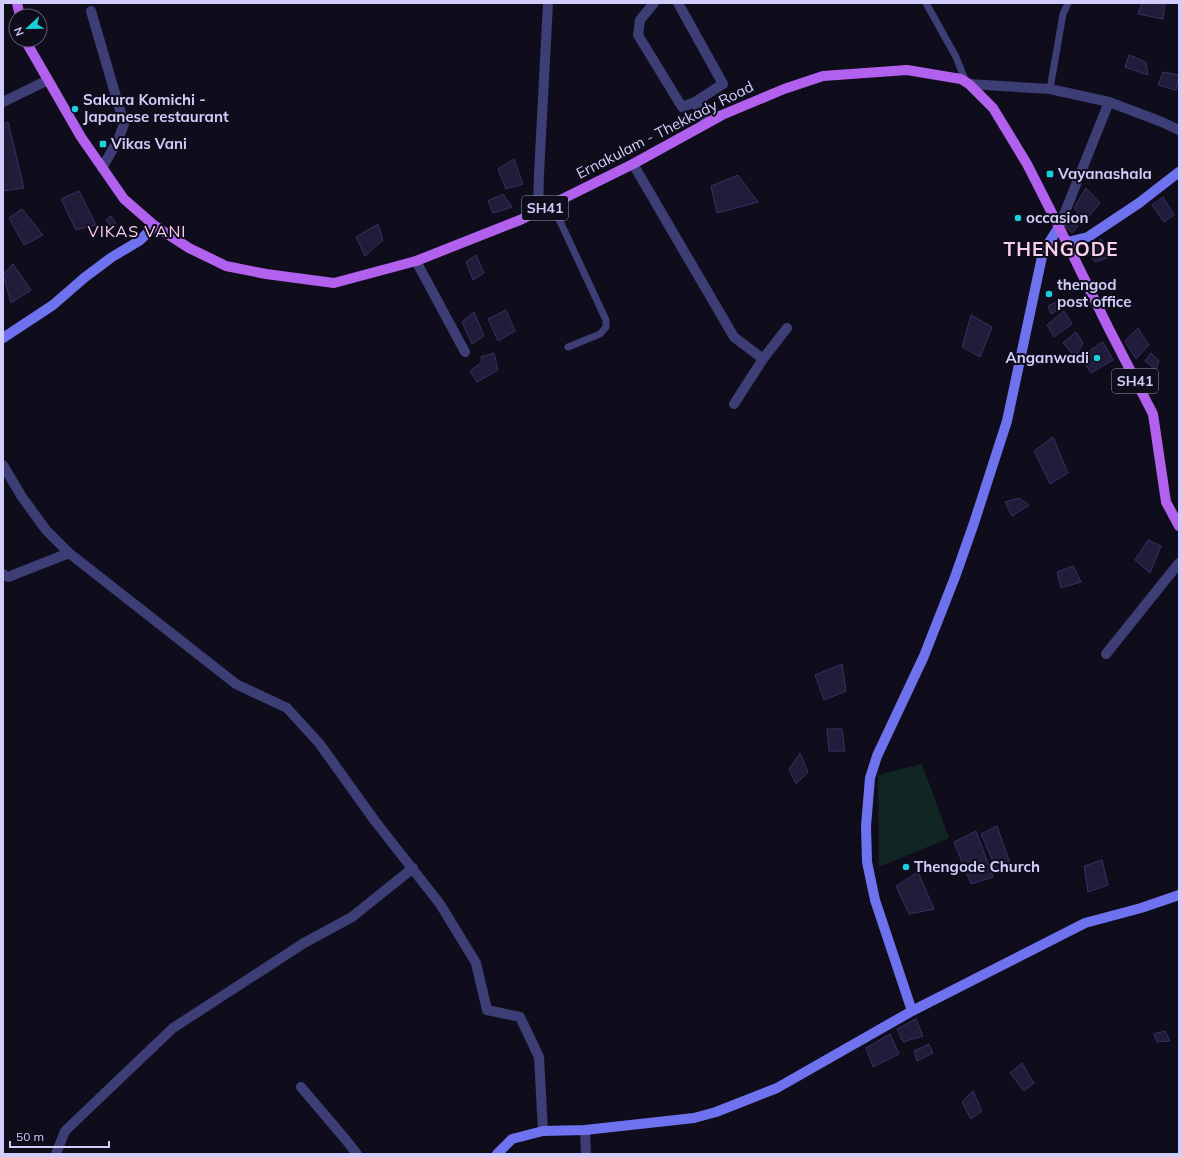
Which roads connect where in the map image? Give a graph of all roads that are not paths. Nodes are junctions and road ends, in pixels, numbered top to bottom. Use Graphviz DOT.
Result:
graph roads {
  1 [pos="548,3"];
  2 [pos="654,3"];
  3 [pos="678,3"];
  4 [pos="926,3"];
  5 [pos="1068,3"];
  6 [pos="91,11"];
  7 [pos="30,48"];
  8 [pos="48,80"];
  9 [pos="968,83"];
  10 [pos="1050,89"];
  11 [pos="3,102"];
  12 [pos="694,102"];
  13 [pos="1109,102"];
  14 [pos="707,123"];
  15 [pos="1179,130"];
  16 [pos="633,164"];
  17 [pos="102,168"];
  18 [pos="1179,172"];
  19 [pos="552,204"];
  20 [pos="538,211"];
  21 [pos="155,226"];
  22 [pos="1059,227"];
  23 [pos="1067,242"];
  24 [pos="416,261"];
  25 [pos="787,328"];
  26 [pos="3,338"];
  27 [pos="568,347"];
  28 [pos="465,352"];
  29 [pos="763,359"];
  30 [pos="734,404"];
  31 [pos="3,465"];
  32 [pos="1179,526"];
  33 [pos="68,553"];
  34 [pos="1179,563"];
  35 [pos="3,574"];
  36 [pos="1106,654"];
  37 [pos="413,868"];
  38 [pos="1179,895"];
  39 [pos="912,1011"];
  40 [pos="301,1087"];
  41 [pos="585,1130"];
  42 [pos="543,1131"];
  43 [pos="56,1154"];
  44 [pos="356,1154"];
  45 [pos="497,1154"];
  46 [pos="586,1154"];
  1 -- 20 [label="street"];
  2 -- 12 [label="street"];
  3 -- 12 [label="street"];
  4 -- 9 [label="lane"];
  5 -- 10 [label="lane"];
  6 -- 17 [label="street"];
  7 -- 8 [label="main road, Ernakulam - Thekkady Road / SH41"];
  8 -- 11 [label="street"];
  8 -- 17 [label="main road, Ernakulam - Thekkady Road / SH41"];
  9 -- 10 [label="street"];
  9 -- 14 [label="main road, Ernakulam - Thekkady Road / SH41"];
  9 -- 22 [label="main road, SH41"];
  10 -- 13 [label="street"];
  12 -- 14 [label="street"];
  13 -- 15 [label="street"];
  13 -- 22 [label="street"];
  14 -- 16 [label="main road, Ernakulam - Thekkady Road / SH41"];
  16 -- 19 [label="main road, Ernakulam - Thekkady Road / SH41"];
  16 -- 29 [label="street"];
  17 -- 21 [label="main road, Ernakulam - Thekkady Road / SH41"];
  18 -- 23 [label="street"];
  19 -- 20 [label="main road, Ernakulam - Thekkady Road / SH41"];
  19 -- 27 [label="lane"];
  20 -- 24 [label="main road, Ernakulam - Thekkady Road / SH41"];
  21 -- 24 [label="main road, Ernakulam - Thekkady Road / SH41"];
  21 -- 26 [label="street"];
  22 -- 23 [label="main road, SH41"];
  22 -- 39 [label="street"];
  23 -- 32 [label="main road, SH41"];
  24 -- 28 [label="street"];
  25 -- 29 [label="street"];
  29 -- 30 [label="street"];
  31 -- 33 [label="street"];
  33 -- 35 [label="street"];
  33 -- 37 [label="street"];
  34 -- 36 [label="street"];
  37 -- 42 [label="street"];
  37 -- 43 [label="street"];
  38 -- 39 [label="street"];
  39 -- 41 [label="street"];
  40 -- 44 [label="street"];
  41 -- 42 [label="street"];
  41 -- 46 [label="street"];
  42 -- 45 [label="street"];
}
